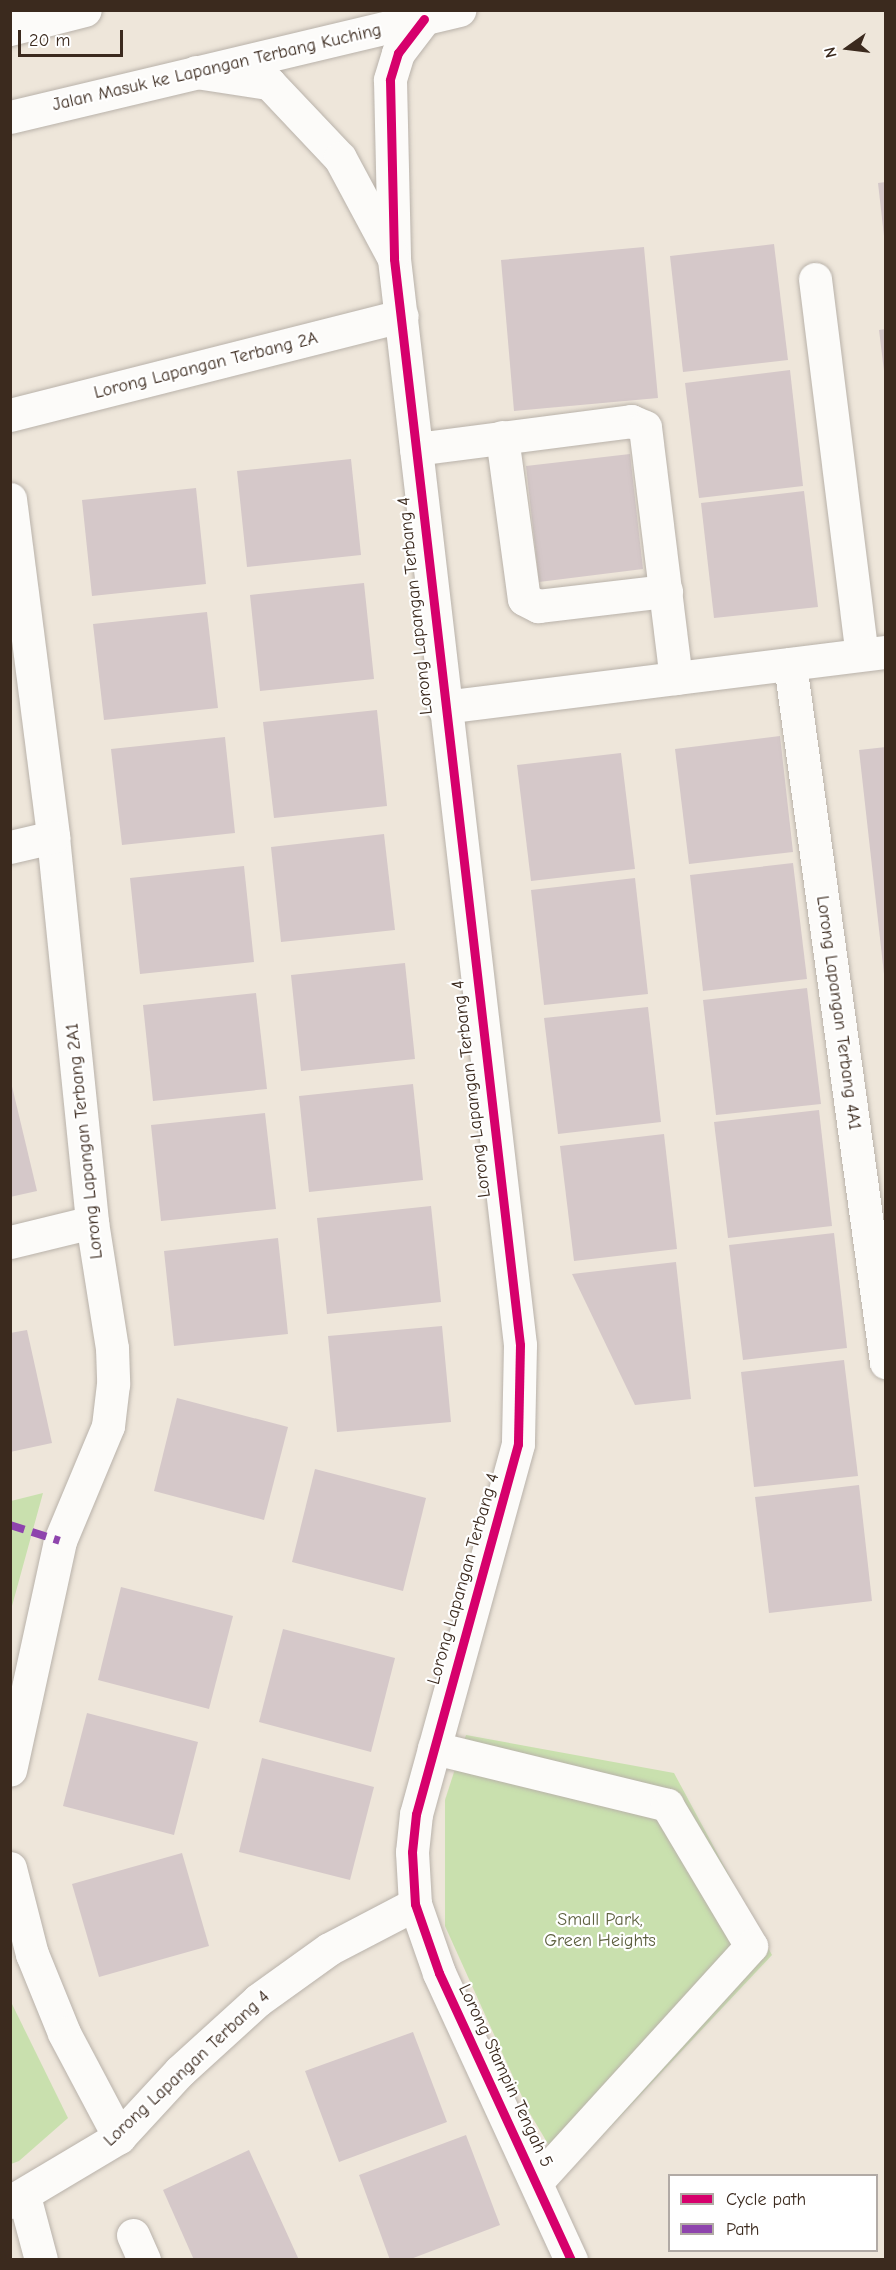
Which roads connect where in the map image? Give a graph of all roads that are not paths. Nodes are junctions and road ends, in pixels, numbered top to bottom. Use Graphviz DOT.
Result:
graph roads {
  1 [pos="459,10"];
  2 [pos="71,12"];
  3 [pos="424,19"];
  4 [pos="10,29"];
  5 [pos="196,72"];
  6 [pos="10,117"];
  7 [pos="394,259"];
  8 [pos="815,279"];
  9 [pos="402,316"];
  10 [pos="10,415"];
  11 [pos="502,437"];
  12 [pos="416,448"];
  13 [pos="10,499"];
  14 [pos="666,591"];
  15 [pos="874,653"];
  16 [pos="790,664"];
  17 [pos="676,678"];
  18 [pos="443,708"];
  19 [pos="53,837"];
  20 [pos="10,847"];
  21 [pos="92,1222"];
  22 [pos="10,1242"];
  23 [pos="885,1362"];
  24 [pos="434,1748"];
  25 [pos="11,1763"];
  26 [pos="10,1868"];
  27 [pos="415,1904"];
  28 [pos="119,2137"];
  29 [pos="536,2182"];
  30 [pos="17,2199"];
  31 [pos="41,2259"];
  32 [pos="571,2259"];
  1 -- 3 [label="main road, Jalan Masuk ke Lapangan Terbang Kuching"];
  2 -- 4 [label="main road"];
  3 -- 5 [label="main road, Jalan Masuk ke Lapangan Terbang Kuching"];
  3 -- 7 [label="main road"];
  5 -- 6 [label="main road, Jalan Masuk ke Lapangan Terbang Kuching"];
  5 -- 7 [label="main road"];
  7 -- 9 [label="main road, Lorong Lapangan Terbang 4"];
  8 -- 15 [label="main road"];
  9 -- 10 [label="main road, Lorong Lapangan Terbang 2A"];
  9 -- 12 [label="main road, Lorong Lapangan Terbang 4"];
  11 -- 12 [label="main road"];
  11 -- 14 [label="main road"];
  11 -- 14 [label="main road"];
  12 -- 18 [label="main road, Lorong Lapangan Terbang 4"];
  13 -- 19 [label="main road, Lorong Lapangan Terbang 2A1"];
  14 -- 17 [label="main road"];
  15 -- 16 [label="main road"];
  16 -- 17 [label="main road"];
  16 -- 23 [label="main road, Lorong Lapangan Terbang 4A1"];
  17 -- 18 [label="main road"];
  18 -- 24 [label="main road, Lorong Lapangan Terbang 4"];
  19 -- 20 [label="main road"];
  19 -- 21 [label="main road, Lorong Lapangan Terbang 2A1"];
  21 -- 22 [label="main road"];
  21 -- 25 [label="main road, Lorong Lapangan Terbang 2A1"];
  24 -- 27 [label="main road, Lorong Lapangan Terbang 4"];
  24 -- 29 [label="main road"];
  26 -- 28 [label="main road"];
  27 -- 28 [label="main road, Lorong Lapangan Terbang 4"];
  27 -- 29 [label="main road, Lorong Stampin Tengah 5"];
  28 -- 30 [label="main road, Lorong Lapangan Terbang 4"];
  29 -- 32 [label="main road, Lorong Stampin Tengah 5"];
  30 -- 31 [label="main road"];
}
